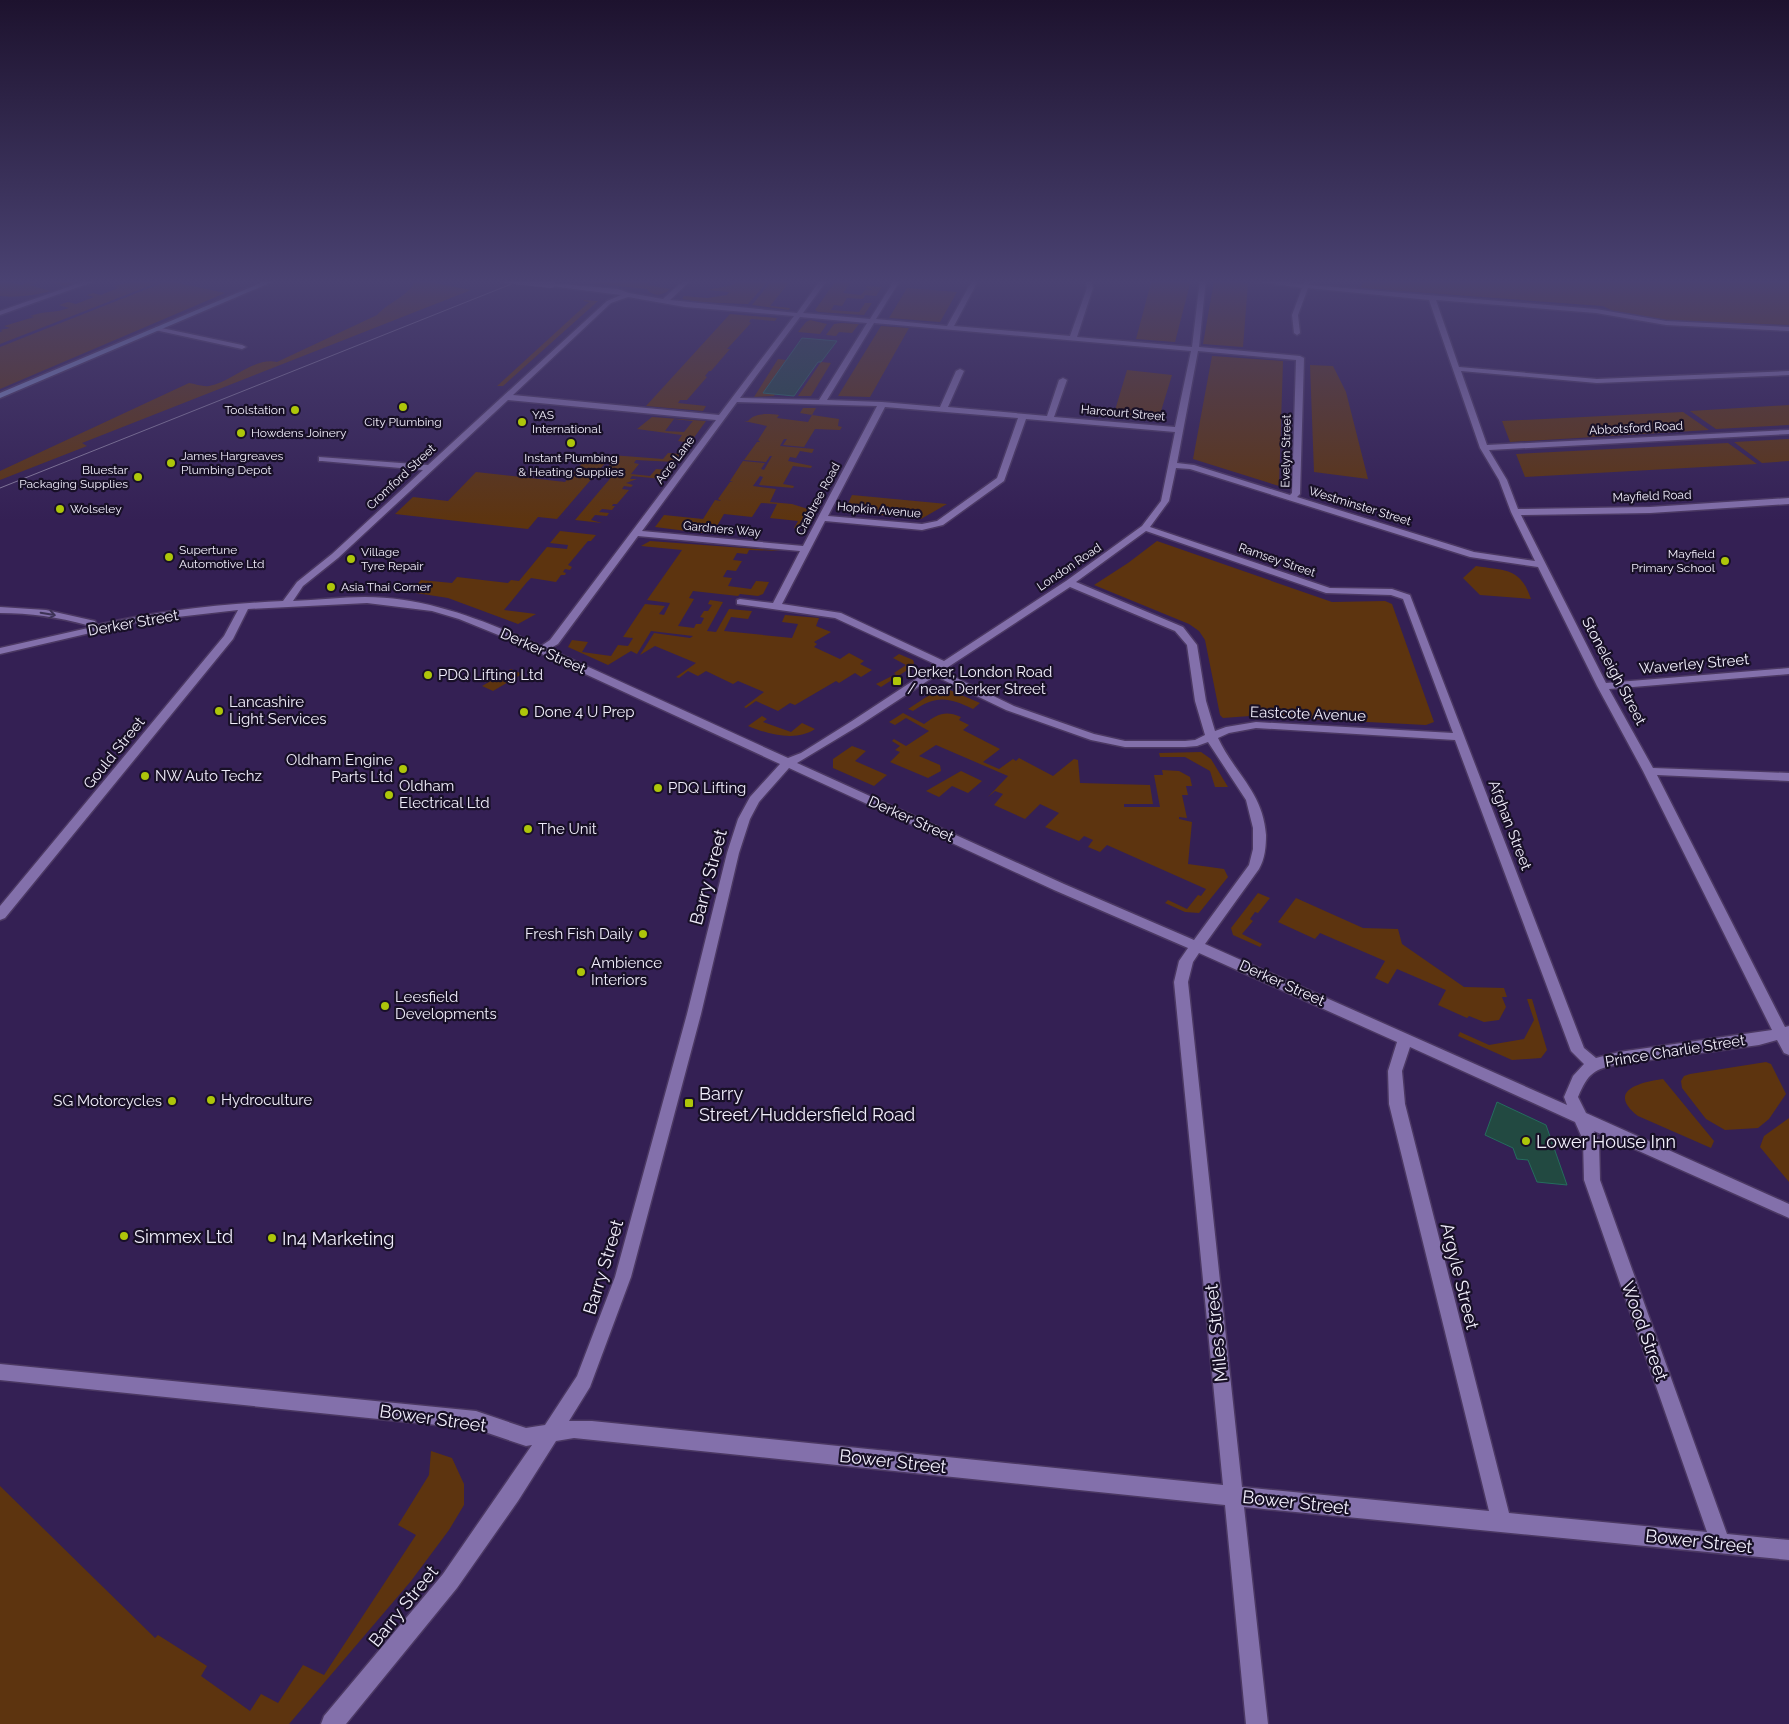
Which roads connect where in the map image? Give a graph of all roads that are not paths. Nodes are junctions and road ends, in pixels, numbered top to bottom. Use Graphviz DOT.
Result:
graph roads {
  1 [pos="86,359"];
  2 [pos="546,359"];
  3 [pos="765,359"];
  4 [pos="848,359"];
  5 [pos="1192,359"];
  6 [pos="1300,359"];
  7 [pos="1454,359"];
  8 [pos="1458,369"];
  9 [pos="960,372"];
  10 [pos="1789,373"];
  11 [pos="1063,380"];
  12 [pos="0,396"];
  13 [pos="505,397"];
  14 [pos="735,400"];
  15 [pos="822,402"];
  16 [pos="882,404"];
  17 [pos="943,409"];
  18 [pos="1023,415"];
  19 [pos="722,418"];
  20 [pos="1050,418"];
  21 [pos="1179,430"];
  22 [pos="1789,432"];
  23 [pos="1484,448"];
  24 [pos="322,459"];
  25 [pos="1173,465"];
  26 [pos="430,468"];
  27 [pos="1292,498"];
  28 [pos="1789,501"];
  29 [pos="1515,512"];
  30 [pos="822,518"];
  31 [pos="1145,528"];
  32 [pos="636,533"];
  33 [pos="805,549"];
  34 [pos="1541,565"];
  35 [pos="1069,583"];
  36 [pos="1403,594"];
  37 [pos="740,602"];
  38 [pos="288,603"];
  39 [pos="245,606"];
  40 [pos="776,606"];
  41 [pos="0,610"];
  42 [pos="93,629"];
  43 [pos="541,650"];
  44 [pos="0,651"];
  45 [pos="944,664"];
  46 [pos="933,671"];
  47 [pos="1789,671"];
  48 [pos="1602,686"];
  49 [pos="1211,736"];
  50 [pos="1459,737"];
  51 [pos="787,763"];
  52 [pos="1649,771"];
  53 [pos="1789,777"];
  54 [pos="0,915"];
  55 [pos="1197,946"];
  56 [pos="1785,1032"];
  57 [pos="1405,1040"];
  58 [pos="1789,1049"];
  59 [pos="1592,1064"];
  60 [pos="1582,1118"];
  61 [pos="1789,1211"];
  62 [pos="0,1372"];
  63 [pos="552,1432"];
  64 [pos="1232,1496"];
  65 [pos="1501,1521"];
  66 [pos="1720,1542"];
  67 [pos="1789,1550"];
  68 [pos="332,1724"];
  69 [pos="1257,1724"];
  1 -- 12 [label="main road"];
  2 -- 13 [label="street, Cromford Street"];
  3 -- 14 [label="street, Acre Lane"];
  4 -- 15 [label="street"];
  5 -- 21 [label="street, London Road"];
  6 -- 27 [label="street, Evelyn Street"];
  7 -- 8 [label="street, Stoneleigh Street"];
  8 -- 10 [label="street"];
  8 -- 23 [label="street, Stoneleigh Street"];
  9 -- 17 [label="street"];
  11 -- 20 [label="street"];
  13 -- 19 [label="street"];
  13 -- 26 [label="street, Cromford Street"];
  14 -- 15 [label="street, Harcourt Street"];
  14 -- 19 [label="street, Acre Lane"];
  15 -- 16 [label="street, Harcourt Street"];
  16 -- 17 [label="street, Harcourt Street"];
  16 -- 30 [label="street, Crabtree Road"];
  17 -- 18 [label="street, Harcourt Street"];
  18 -- 20 [label="street, Harcourt Street"];
  18 -- 30 [label="street, Hopkin Avenue"];
  19 -- 32 [label="street, Acre Lane"];
  20 -- 21 [label="street, Harcourt Street"];
  21 -- 25 [label="street, London Road"];
  22 -- 23 [label="street, Abbotsford Road"];
  23 -- 29 [label="street, Stoneleigh Street"];
  24 -- 26 [label="street"];
  25 -- 27 [label="street, Westminster Street"];
  25 -- 31 [label="street, London Road"];
  26 -- 38 [label="street, Cromford Street"];
  27 -- 34 [label="street, Westminster Street"];
  28 -- 29 [label="street, Mayfield Road"];
  29 -- 34 [label="street, Stoneleigh Street"];
  30 -- 33 [label="street, Crabtree Road"];
  31 -- 35 [label="street, London Road"];
  31 -- 36 [label="street, Ramsey Street"];
  32 -- 33 [label="street, Gardners Way"];
  32 -- 43 [label="street, Acre Lane"];
  33 -- 40 [label="street, Crabtree Road"];
  34 -- 48 [label="street, Stoneleigh Street"];
  35 -- 45 [label="street, London Road"];
  35 -- 49 [label="street, Miles Street"];
  36 -- 50 [label="street, Afghan Street"];
  37 -- 40 [label="street"];
  38 -- 39 [label="street, Derker Street"];
  38 -- 43 [label="street, Derker Street"];
  39 -- 42 [label="street, Derker Street"];
  39 -- 54 [label="street, Gould Street"];
  40 -- 45 [label="street"];
  41 -- 42 [label="street, one-way"];
  42 -- 44 [label="street, Derker Street"];
  43 -- 51 [label="street, Derker Street"];
  45 -- 46 [label="street, London Road"];
  46 -- 49 [label="street, Eastcote Avenue"];
  46 -- 51 [label="street, London Road"];
  47 -- 48 [label="street, Waverley Street"];
  48 -- 52 [label="street, Stoneleigh Street"];
  49 -- 50 [label="street, Eastcote Avenue"];
  49 -- 55 [label="street, Miles Street"];
  50 -- 59 [label="street, Afghan Street"];
  51 -- 55 [label="street, Derker Street"];
  51 -- 63 [label="street, Barry Street"];
  52 -- 53 [label="street"];
  52 -- 56 [label="street, Stoneleigh Street"];
  55 -- 57 [label="street, Derker Street"];
  55 -- 64 [label="street, Miles Street"];
  56 -- 58 [label="street, Stoneleigh Street"];
  56 -- 59 [label="street, Prince Charlie Street"];
  57 -- 60 [label="street, Derker Street"];
  57 -- 65 [label="street, Argyle Street"];
  59 -- 60 [label="street, Prince Charlie Street"];
  60 -- 61 [label="street, Derker Street"];
  60 -- 66 [label="street, Wood Street"];
  62 -- 63 [label="street, Bower Street"];
  63 -- 64 [label="street, Bower Street"];
  63 -- 68 [label="street, Barry Street"];
  64 -- 65 [label="street, Bower Street"];
  64 -- 69 [label="street, Miles Street"];
  65 -- 66 [label="street, Bower Street"];
  66 -- 67 [label="street, Bower Street"];
}
